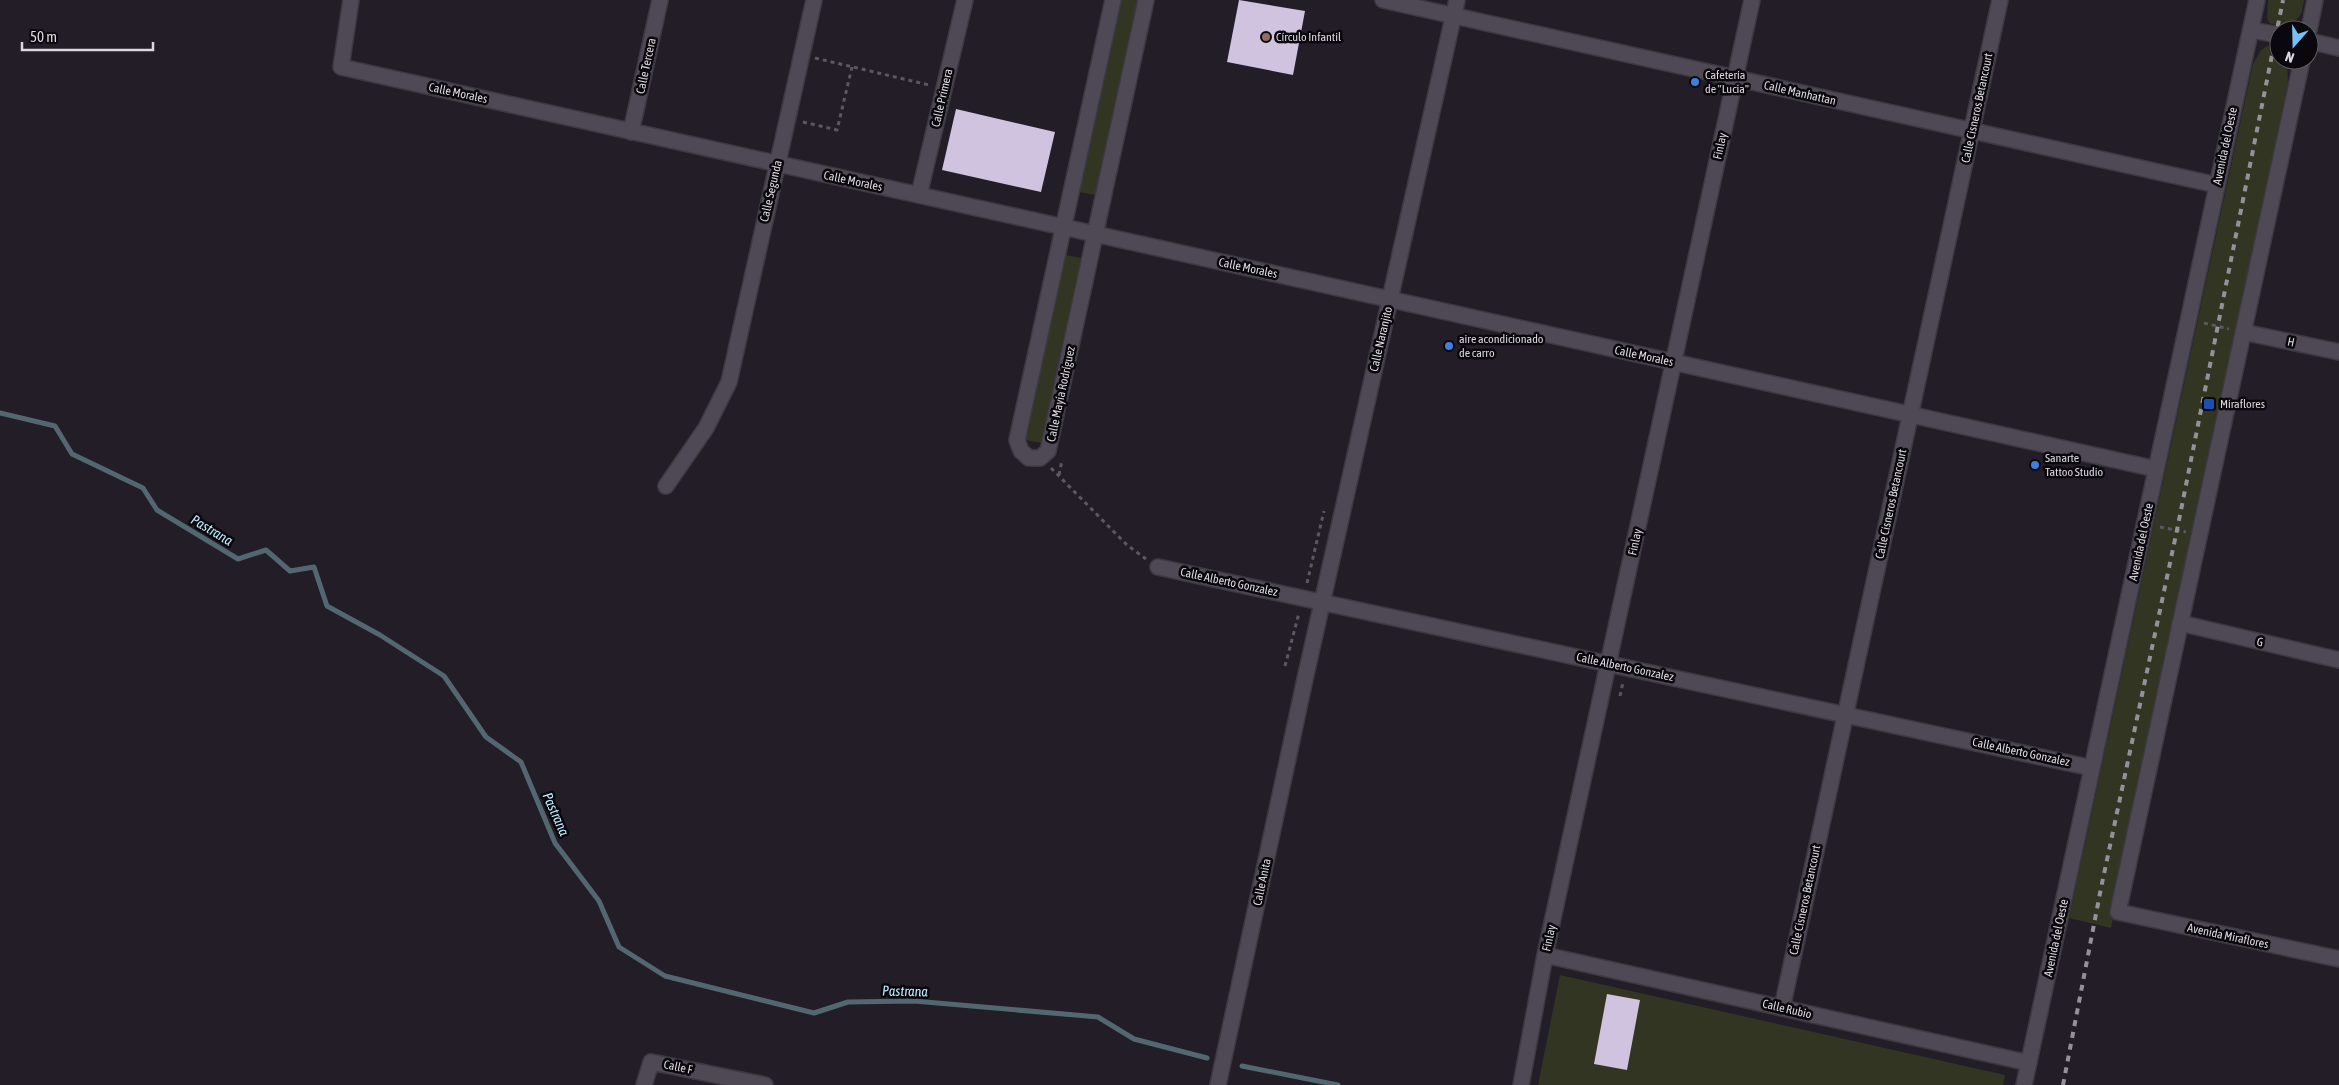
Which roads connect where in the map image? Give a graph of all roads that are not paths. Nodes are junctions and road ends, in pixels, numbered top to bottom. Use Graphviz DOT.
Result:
graph roads {
  1 [pos="351,0"];
  2 [pos="660,0"];
  3 [pos="814,0"];
  4 [pos="964,0"];
  5 [pos="1113,0"];
  6 [pos="1146,0"];
  7 [pos="1383,0"];
  8 [pos="1457,0"];
  9 [pos="1752,0"];
  10 [pos="2000,0"];
  11 [pos="2257,0"];
  12 [pos="2315,0"];
  13 [pos="1454,15"];
  14 [pos="2311,20"];
  15 [pos="2250,30"];
  16 [pos="2269,33"];
  17 [pos="2319,43"];
  18 [pos="2339,48"];
  19 [pos="2300,70"];
  20 [pos="1735,78"];
  21 [pos="1972,131"];
  22 [pos="632,132"];
  23 [pos="778,164"];
  24 [pos="2217,185"];
  25 [pos="919,195"];
  26 [pos="1064,227"];
  27 [pos="1095,234"];
  28 [pos="1390,300"];
  29 [pos="2244,332"];
  30 [pos="2339,352"];
  31 [pos="1673,362"];
  32 [pos="1910,415"];
  33 [pos="2156,469"];
  34 [pos="666,486"];
  35 [pos="1158,567"];
  36 [pos="1322,602"];
  37 [pos="2180,623"];
  38 [pos="2339,660"];
  39 [pos="1608,664"];
  40 [pos="1305,678"];
  41 [pos="1845,714"];
  42 [pos="2092,768"];
  43 [pos="1545,955"];
  44 [pos="2339,959"];
  45 [pos="1782,1008"];
  46 [pos="2029,1063"];
  47 [pos="644,1085"];
  48 [pos="765,1085"];
  49 [pos="1218,1085"];
  50 [pos="1521,1085"];
  51 [pos="2024,1085"];
  1 -- 22 [label="street, Calle Morales"];
  2 -- 22 [label="street, Calle Tercera"];
  3 -- 23 [label="street, Calle Segunda"];
  4 -- 25 [label="street, Calle Primera"];
  5 -- 26 [label="street, Calle Mayía Rodríguez"];
  6 -- 27 [label="street, Calle Mayía Rodríguez"];
  7 -- 13 [label="street, Calle Manhattan"];
  8 -- 13 [label="street, Calle Naranjito"];
  9 -- 20 [label="street, Finlay"];
  10 -- 21 [label="street, Calle Cisneros Betancourt"];
  11 -- 15 [label="street, Avenida del Oeste"];
  12 -- 14 [label="street"];
  13 -- 20 [label="street, Calle Manhattan"];
  13 -- 28 [label="street, Calle Naranjito"];
  15 -- 16 [label="street"];
  15 -- 24 [label="street, Avenida del Oeste"];
  17 -- 18 [label="street"];
  19 -- 29 [label="street"];
  20 -- 21 [label="street, Calle Manhattan"];
  20 -- 31 [label="street, Finlay"];
  21 -- 24 [label="street, Calle Manhattan"];
  21 -- 32 [label="street, Calle Cisneros Betancourt"];
  22 -- 23 [label="street, Calle Morales"];
  23 -- 25 [label="street, Calle Morales"];
  23 -- 34 [label="street, Calle Segunda"];
  24 -- 33 [label="street, Avenida del Oeste"];
  25 -- 26 [label="street, Calle Morales"];
  26 -- 27 [label="street, Calle Morales"];
  26 -- 27 [label="street, Calle Mayía Rodríguez"];
  27 -- 28 [label="street, Calle Morales"];
  28 -- 31 [label="street, Calle Morales"];
  28 -- 36 [label="street, Calle Naranjito"];
  29 -- 30 [label="street, H"];
  29 -- 37 [label="street"];
  31 -- 32 [label="street, Calle Morales"];
  31 -- 39 [label="street, Finlay"];
  32 -- 33 [label="street, Calle Morales"];
  32 -- 41 [label="street, Calle Cisneros Betancourt"];
  33 -- 42 [label="street, Avenida del Oeste"];
  35 -- 36 [label="street, Calle Alberto Gonzalez"];
  36 -- 39 [label="street, Calle Alberto Gonzalez"];
  36 -- 40 [label="street, Calle Naranjito"];
  37 -- 38 [label="street, G"];
  37 -- 44 [label="street, Avenida Miraflores"];
  39 -- 41 [label="street, Calle Alberto Gonzalez"];
  39 -- 43 [label="street, Finlay"];
  40 -- 49 [label="street, Calle Anita"];
  41 -- 42 [label="street, Calle Alberto Gonzalez"];
  41 -- 45 [label="street, Calle Cisneros Betancourt"];
  42 -- 46 [label="street, Avenida del Oeste"];
  43 -- 45 [label="street, Calle Rubio"];
  43 -- 50 [label="street, Finlay"];
  45 -- 46 [label="street, Calle Rubio"];
  46 -- 51 [label="street, Avenida del Oeste"];
  47 -- 48 [label="street, Calle F"];
}
